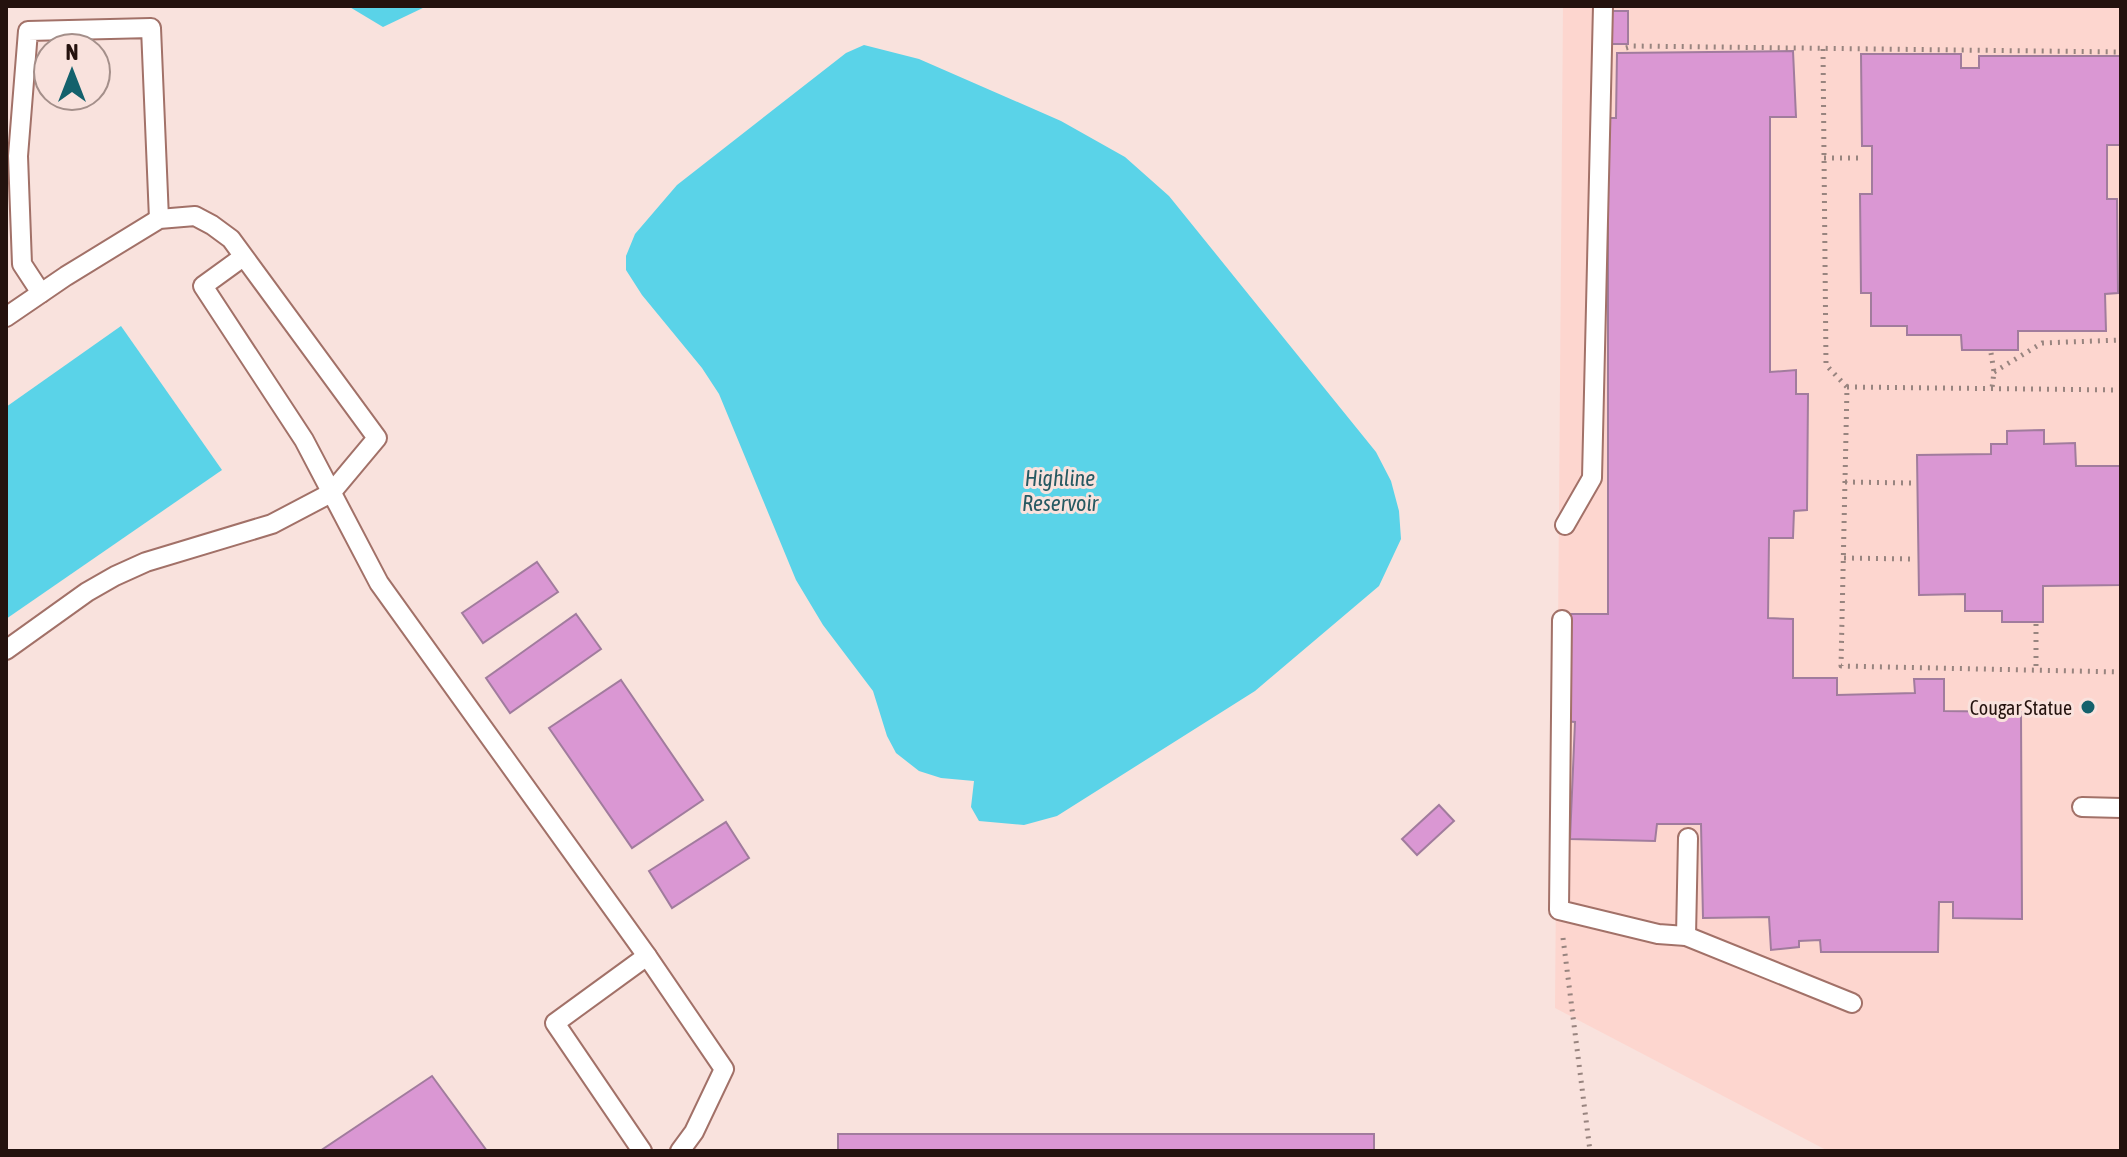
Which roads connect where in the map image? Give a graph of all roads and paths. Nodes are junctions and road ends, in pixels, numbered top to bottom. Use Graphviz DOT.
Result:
graph roads {
  1 [pos="1603,6"];
  2 [pos="1823,49"];
  3 [pos="2121,52"];
  4 [pos="1602,55"];
  5 [pos="12,156"];
  6 [pos="1824,158"];
  7 [pos="1862,158"];
  8 [pos="159,219"];
  9 [pos="243,257"];
  10 [pos="41,293"];
  11 [pos="6,317"];
  12 [pos="2121,340"];
  13 [pos="1991,353"];
  14 [pos="1994,372"];
  15 [pos="1847,387"];
  16 [pos="1992,388"];
  17 [pos="2121,390"];
  18 [pos="1845,482"];
  19 [pos="1911,483"];
  20 [pos="331,493"];
  21 [pos="1565,525"];
  22 [pos="1844,558"];
  23 [pos="1911,559"];
  24 [pos="1562,620"];
  25 [pos="2036,624"];
  26 [pos="6,650"];
  27 [pos="2036,671"];
  28 [pos="2121,672"];
  29 [pos="2082,807"];
  30 [pos="2121,808"];
  31 [pos="1688,838"];
  32 [pos="1559,910"];
  33 [pos="1686,936"];
  34 [pos="647,956"];
  35 [pos="1852,1003"];
  36 [pos="642,1151"];
  37 [pos="680,1151"];
  38 [pos="1590,1151"];
  1 -- 4 [label="lane"];
  2 -- 3 [label="path"];
  2 -- 4 [label="path"];
  2 -- 6 [label="path"];
  4 -- 21 [label="lane"];
  5 -- 8 [label="lane"];
  5 -- 10 [label="lane"];
  6 -- 7 [label="path"];
  6 -- 15 [label="path"];
  8 -- 9 [label="lane"];
  8 -- 10 [label="lane"];
  9 -- 20 [label="lane"];
  9 -- 20 [label="lane"];
  10 -- 11 [label="lane"];
  12 -- 14 [label="path"];
  13 -- 14 [label="path"];
  14 -- 16 [label="path"];
  15 -- 16 [label="path"];
  15 -- 18 [label="path"];
  16 -- 17 [label="path"];
  18 -- 19 [label="path"];
  18 -- 22 [label="path"];
  20 -- 26 [label="lane"];
  20 -- 34 [label="lane"];
  22 -- 23 [label="path"];
  22 -- 27 [label="path"];
  24 -- 32 [label="lane"];
  25 -- 27 [label="path"];
  27 -- 28 [label="path"];
  29 -- 30 [label="lane"];
  31 -- 33 [label="lane"];
  32 -- 33 [label="lane"];
  32 -- 38 [label="path"];
  33 -- 35 [label="lane"];
  34 -- 36 [label="lane"];
  34 -- 37 [label="lane"];
}
